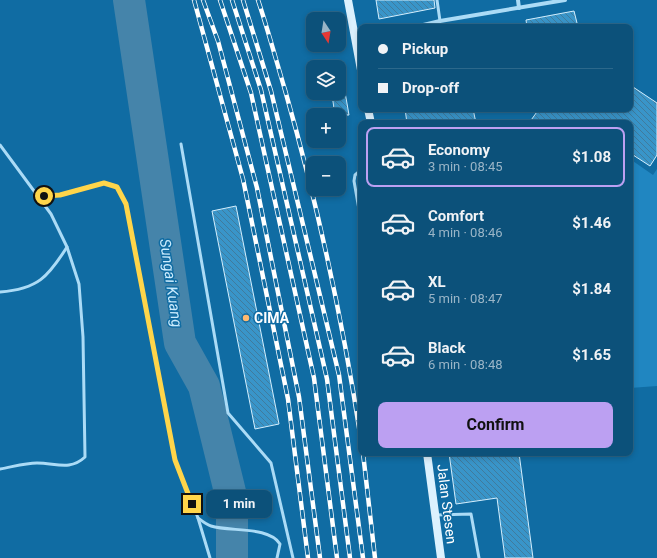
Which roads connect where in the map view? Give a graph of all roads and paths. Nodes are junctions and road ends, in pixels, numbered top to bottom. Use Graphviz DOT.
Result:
graph roads {
  1 [pos="348,0"];
  2 [pos="437,0"];
  3 [pos="518,0"];
  4 [pos="565,0"];
  5 [pos="519,8"];
  6 [pos="440,21"];
  7 [pos="428,24"];
  8 [pos="358,41"];
  9 [pos="180,144"];
  10 [pos="0,145"];
  11 [pos="358,172"];
  12 [pos="35,194"];
  13 [pos="358,204"];
  14 [pos="67,247"];
  15 [pos="0,292"];
  16 [pos="427,456"];
  17 [pos="0,469"];
  18 [pos="435,515"];
  19 [pos="198,518"];
  20 [pos="210,558"];
  21 [pos="277,558"];
  22 [pos="293,558"];
  23 [pos="441,558"];
  24 [pos="479,558"];
  1 -- 8 [label="main road"];
  2 -- 6 [label="lane"];
  3 -- 5 [label="street"];
  4 -- 5 [label="street"];
  5 -- 6 [label="street"];
  6 -- 7 [label="street"];
  9 -- 22 [label="lane"];
  10 -- 12 [label="lane"];
  11 -- 13 [label="lane"];
  12 -- 14 [label="lane"];
  12 -- 19 [label="lane"];
  14 -- 15 [label="lane"];
  14 -- 17 [label="lane"];
  16 -- 18 [label="main road, Jalan Stesen"];
  18 -- 23 [label="main road, Jalan Stesen"];
  18 -- 24 [label="lane"];
  19 -- 20 [label="lane"];
  19 -- 21 [label="lane"];
}
